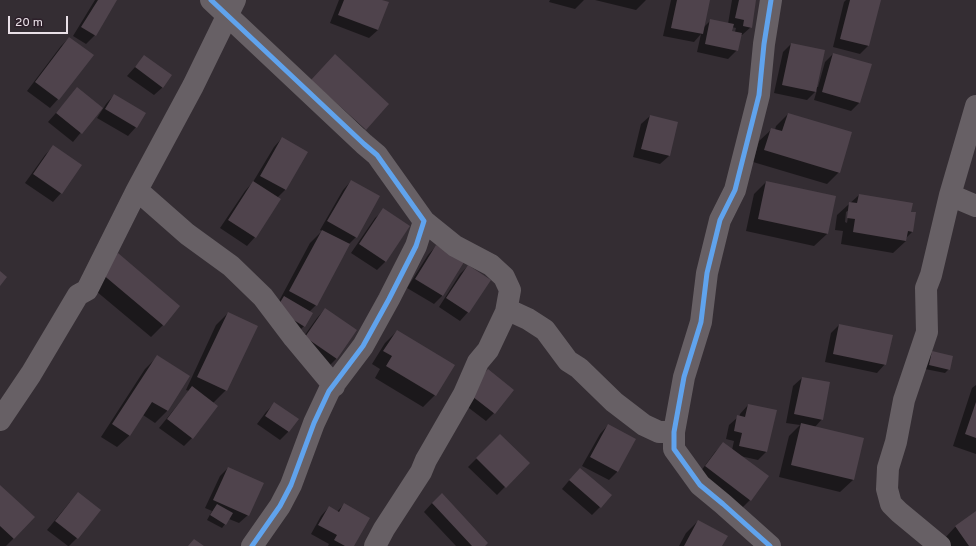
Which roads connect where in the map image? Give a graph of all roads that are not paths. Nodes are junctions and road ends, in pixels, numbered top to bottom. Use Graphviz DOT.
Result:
graph roads {
  1 [pos="211,0"];
  2 [pos="771,0"];
  3 [pos="232,8"];
  4 [pos="976,106"];
  5 [pos="137,190"];
  6 [pos="950,195"];
  7 [pos="976,206"];
  8 [pos="424,221"];
  9 [pos="506,312"];
  10 [pos="334,386"];
  11 [pos="0,420"];
  12 [pos="674,432"];
  13 [pos="252,546"];
  14 [pos="375,546"];
  15 [pos="770,546"];
  16 [pos="940,546"];
  1 -- 3 [label="street"];
  2 -- 12 [label="street"];
  3 -- 5 [label="street"];
  3 -- 8 [label="street"];
  4 -- 6 [label="street"];
  5 -- 10 [label="street"];
  5 -- 11 [label="street"];
  6 -- 7 [label="street"];
  6 -- 16 [label="street"];
  8 -- 9 [label="street"];
  8 -- 10 [label="street"];
  9 -- 12 [label="street"];
  9 -- 14 [label="street"];
  10 -- 13 [label="street"];
  12 -- 15 [label="street"];
}
